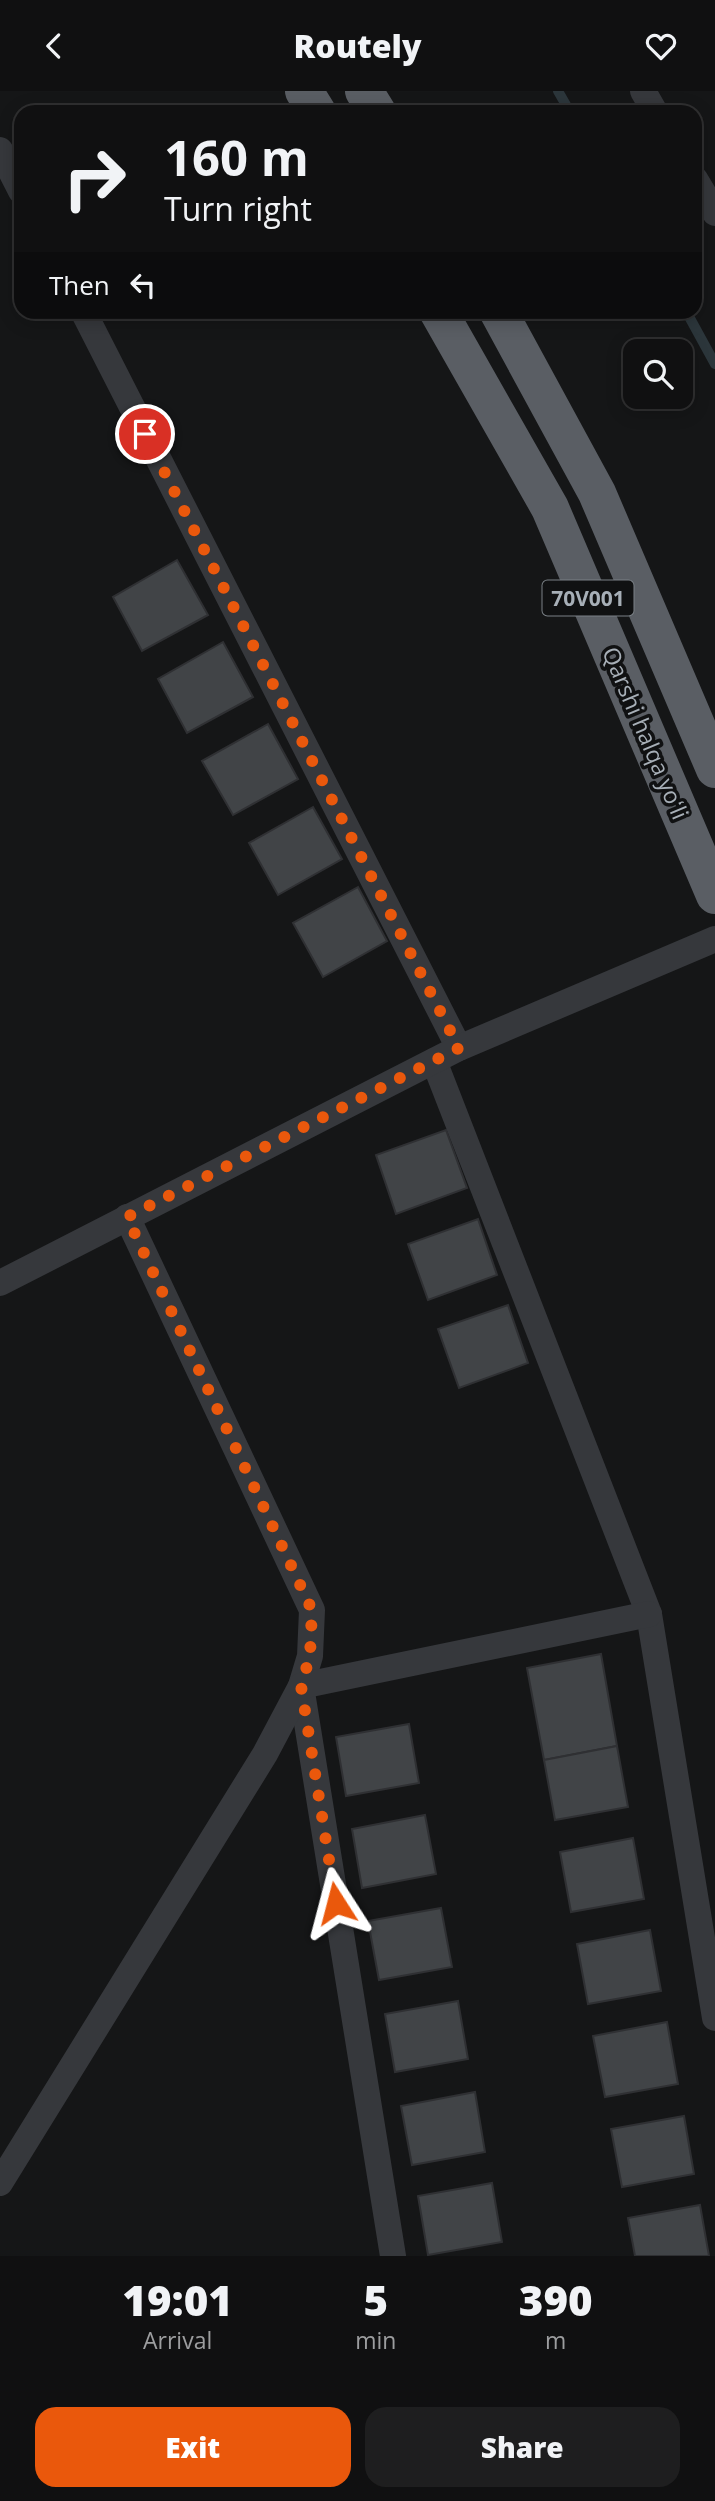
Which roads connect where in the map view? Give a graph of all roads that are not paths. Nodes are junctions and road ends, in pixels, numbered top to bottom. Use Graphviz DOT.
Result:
graph roads {
  1 [pos="0,150"];
  2 [pos="14,177"];
  3 [pos="702,191"];
  4 [pos="715,213"];
  5 [pos="87,319"];
  6 [pos="443,319"];
  7 [pos="502,319"];
  8 [pos="715,769"];
  9 [pos="715,895"];
  10 [pos="715,939"];
  11 [pos="459,1048"];
  12 [pos="434,1061"];
  13 [pos="127,1217"];
  14 [pos="0,1283"];
  15 [pos="649,1614"];
  16 [pos="301,1686"];
  17 [pos="715,2018"];
  18 [pos="0,2183"];
  19 [pos="393,2256"];
  1 -- 2 [label="street"];
  3 -- 4 [label="street"];
  5 -- 11 [label="street"];
  6 -- 9 [label="highway, Qarshi halqa yoʻli / 70V001"];
  7 -- 8 [label="highway, 70V001"];
  10 -- 11 [label="street"];
  11 -- 12 [label="street"];
  12 -- 13 [label="street"];
  12 -- 15 [label="street"];
  13 -- 14 [label="street"];
  13 -- 16 [label="street"];
  15 -- 16 [label="street"];
  15 -- 17 [label="street"];
  16 -- 18 [label="street"];
  16 -- 19 [label="street"];
}
